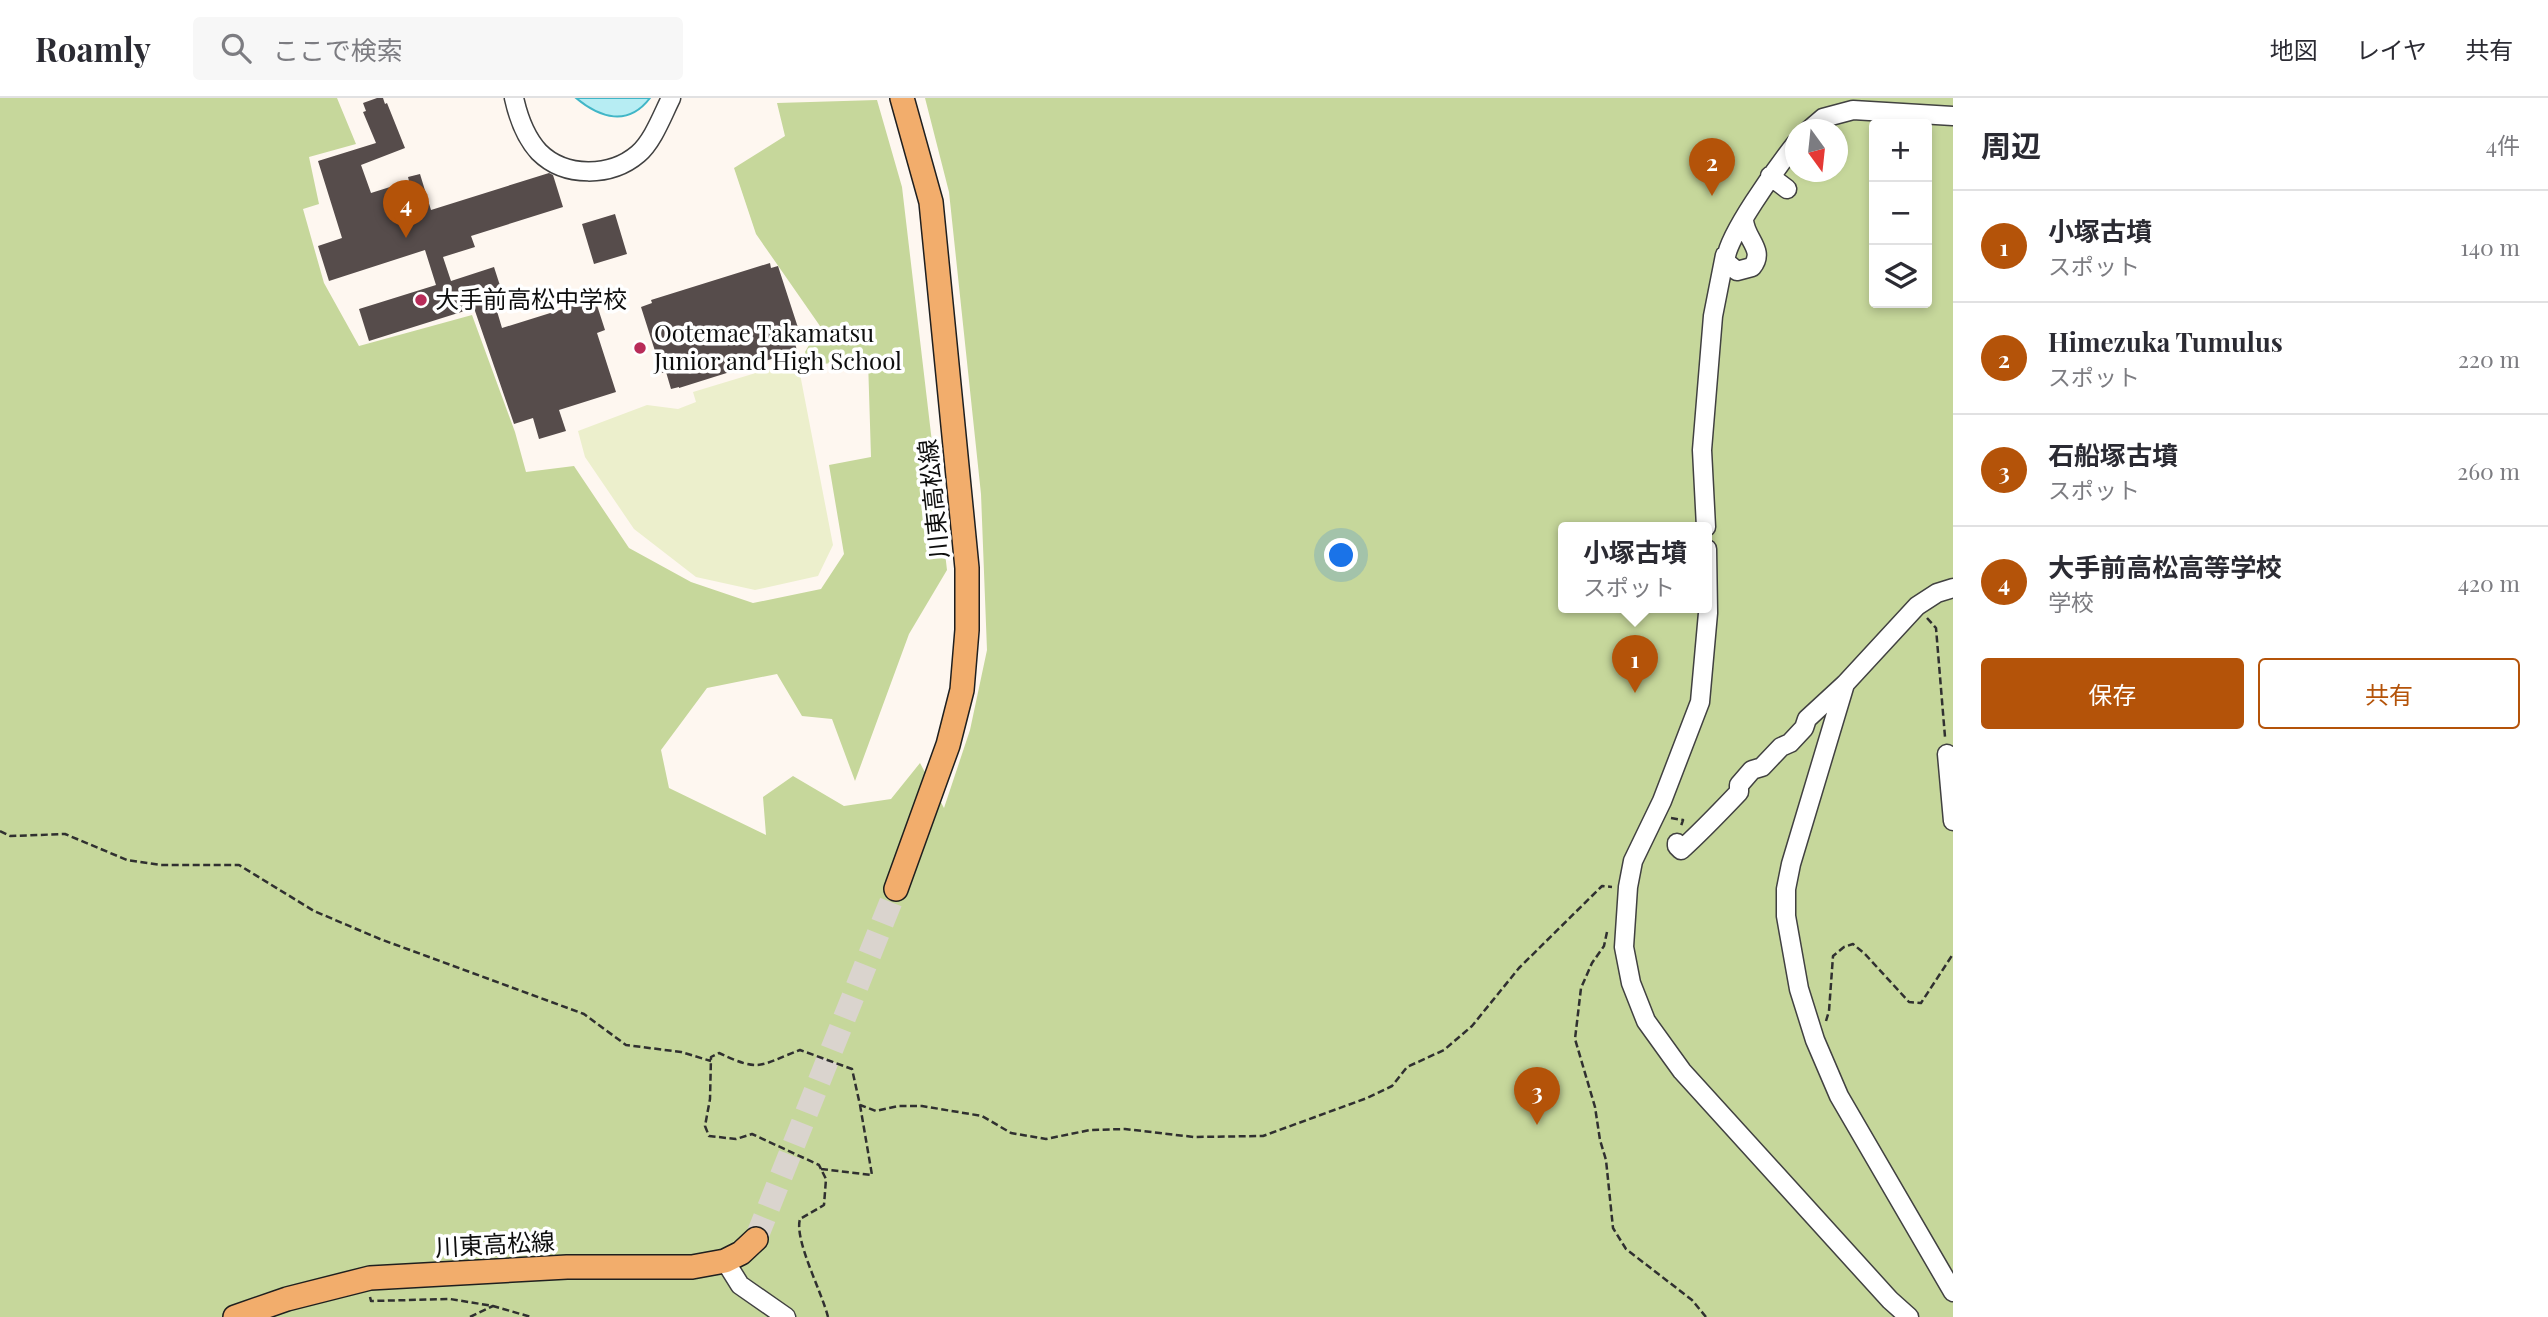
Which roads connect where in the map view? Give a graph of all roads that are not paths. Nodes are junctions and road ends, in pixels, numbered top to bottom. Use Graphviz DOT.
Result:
graph roads {
  1 [pos="514,98"];
  2 [pos="671,98"];
  3 [pos="902,98"];
  4 [pos="1953,116"];
  5 [pos="1822,119"];
  6 [pos="1785,157"];
  7 [pos="1770,176"];
  8 [pos="1787,189"];
  9 [pos="1744,220"];
  10 [pos="1724,255"];
  11 [pos="1706,522"];
  12 [pos="1953,588"];
  13 [pos="1708,613"];
  14 [pos="1845,684"];
  15 [pos="1947,754"];
  16 [pos="1953,821"];
  17 [pos="1677,843"];
  18 [pos="896,889"];
  19 [pos="756,1239"];
  20 [pos="725,1261"];
  21 [pos="1953,1292"];
  22 [pos="235,1317"];
  23 [pos="786,1317"];
  24 [pos="1909,1317"];
  1 -- 2 [label="street"];
  3 -- 18 [label="main road, 川東高松線"];
  4 -- 5 [label="street"];
  6 -- 7 [label="street"];
  7 -- 8 [label="street"];
  7 -- 9 [label="street"];
  9 -- 10 [label="street"];
  9 -- 10 [label="street"];
  10 -- 11 [label="street"];
  12 -- 14 [label="street"];
  13 -- 24 [label="street"];
  14 -- 17 [label="street"];
  14 -- 21 [label="street"];
  15 -- 16 [label="street"];
  19 -- 20 [label="main road, 川東高松線"];
  20 -- 22 [label="main road, 川東高松線"];
  20 -- 23 [label="street"];
}
